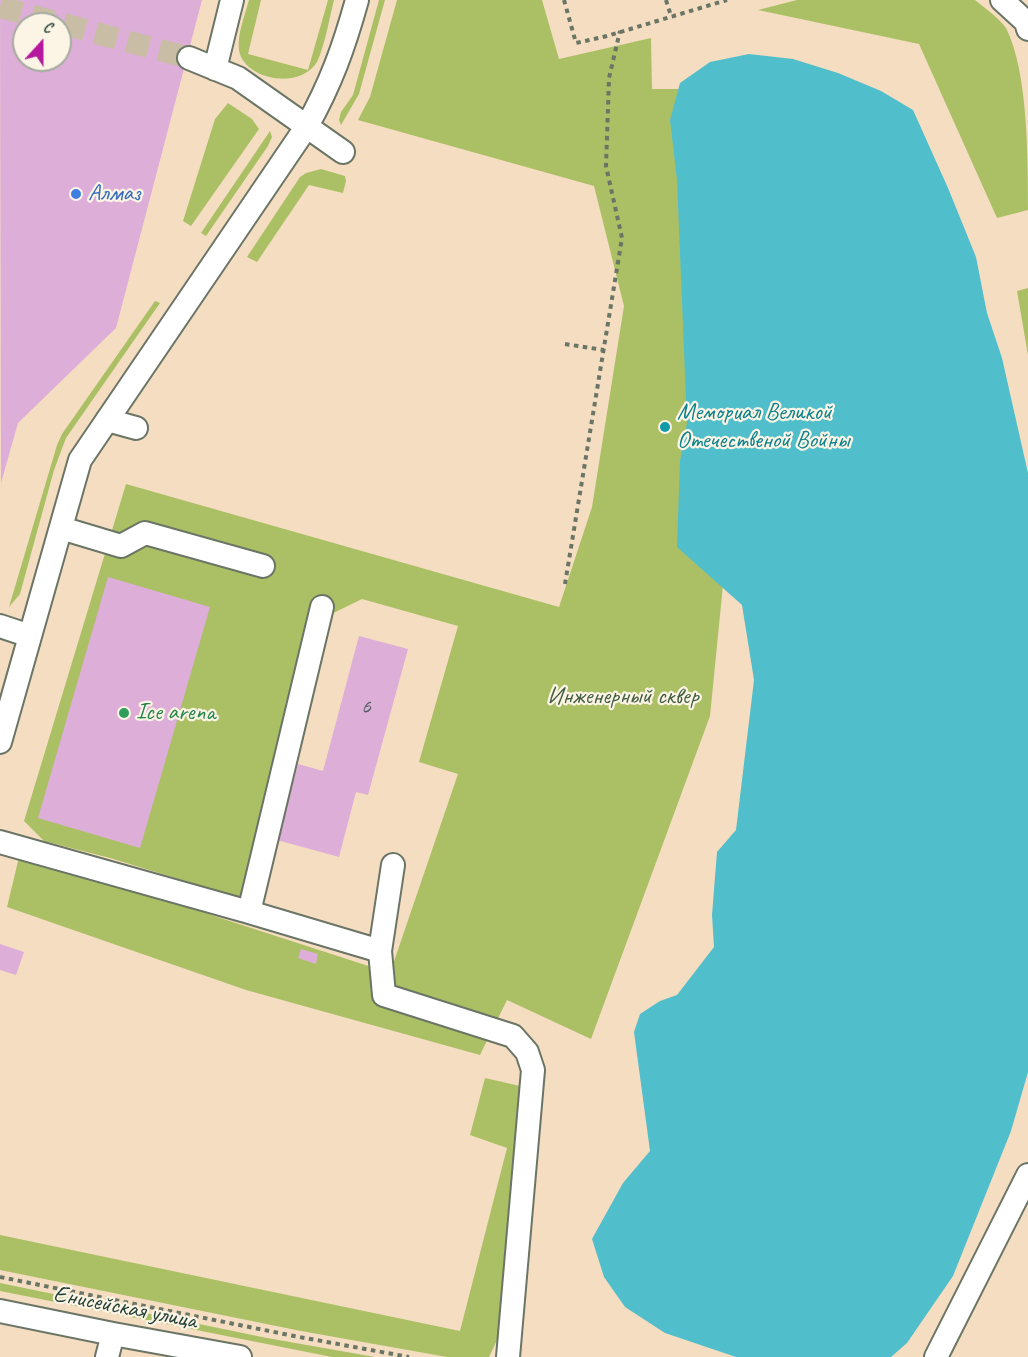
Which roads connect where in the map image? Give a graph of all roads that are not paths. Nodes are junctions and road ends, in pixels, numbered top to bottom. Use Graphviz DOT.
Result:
graph roads {
  1 [pos="232,0"];
  2 [pos="357,0"];
  3 [pos="1002,0"];
  4 [pos="1028,29"];
  5 [pos="189,58"];
  6 [pos="215,69"];
  7 [pos="308,126"];
  8 [pos="343,152"];
  9 [pos="107,420"];
  10 [pos="136,428"];
  11 [pos="61,528"];
  12 [pos="263,566"];
  13 [pos="322,607"];
  14 [pos="0,626"];
  15 [pos="30,636"];
  16 [pos="0,742"];
  17 [pos="0,842"];
  18 [pos="393,865"];
  19 [pos="249,912"];
  20 [pos="380,951"];
  21 [pos="1026,1184"];
  22 [pos="0,1311"];
  23 [pos="113,1334"];
  24 [pos="106,1357"];
  25 [pos="240,1357"];
  26 [pos="508,1357"];
  27 [pos="936,1357"];
  1 -- 6 [label="street"];
  2 -- 7 [label="street"];
  3 -- 4 [label="street"];
  5 -- 6 [label="street"];
  6 -- 7 [label="street"];
  7 -- 8 [label="street"];
  7 -- 9 [label="street"];
  9 -- 10 [label="street"];
  9 -- 11 [label="street"];
  11 -- 12 [label="street"];
  11 -- 15 [label="street"];
  13 -- 19 [label="street"];
  14 -- 15 [label="street"];
  15 -- 16 [label="street"];
  17 -- 19 [label="street"];
  18 -- 20 [label="street"];
  19 -- 20 [label="street"];
  20 -- 26 [label="street"];
  21 -- 27 [label="street"];
  22 -- 23 [label="street, Енисейская улица"];
  23 -- 24 [label="street"];
  23 -- 25 [label="street, Енисейская улица"];
}
